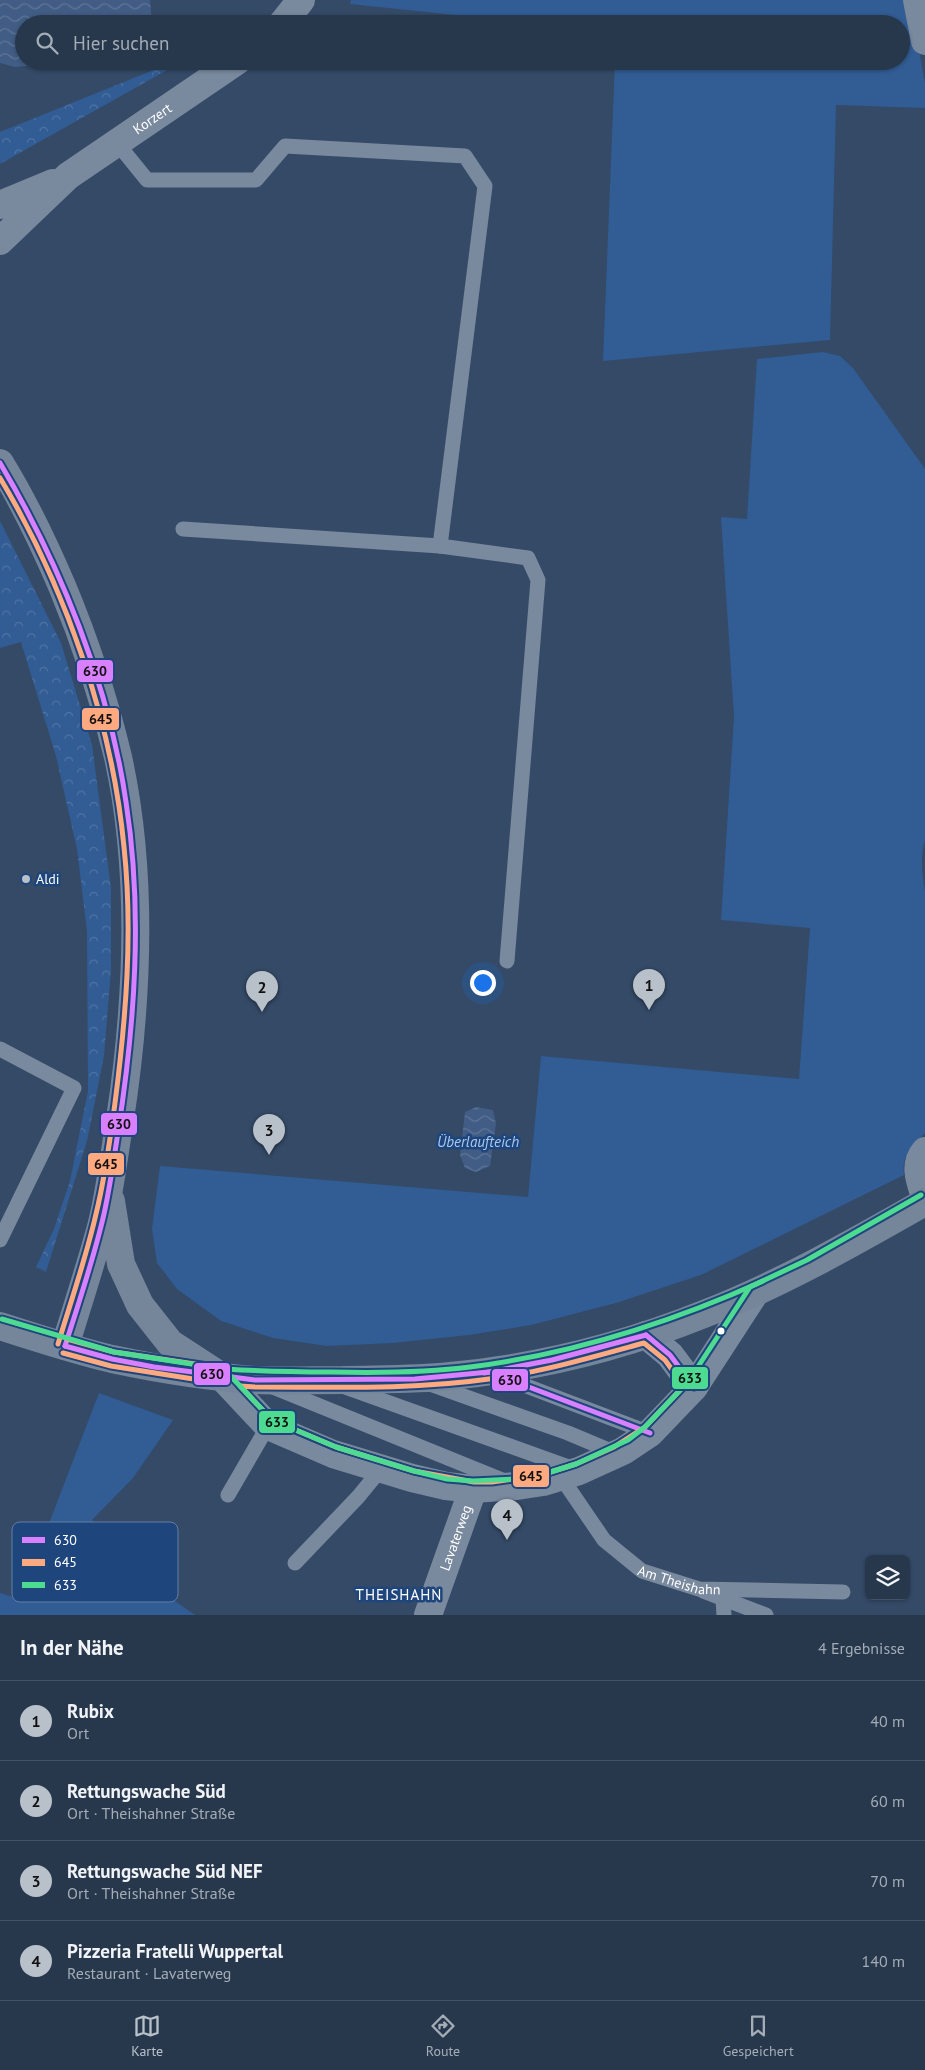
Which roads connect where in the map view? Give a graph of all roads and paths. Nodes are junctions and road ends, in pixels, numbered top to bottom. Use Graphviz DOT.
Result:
graph roads {
  1 [pos="300,0"];
  2 [pos="917,0"];
  3 [pos="289,15"];
  4 [pos="925,41"];
  5 [pos="225,70"];
  6 [pos="117,143"];
  7 [pos="68,176"];
  8 [pos="0,205"];
  9 [pos="0,241"];
  10 [pos="0,463"];
  11 [pos="183,529"];
  12 [pos="440,546"];
  13 [pos="507,961"];
  14 [pos="0,1049"];
  15 [pos="925,1151"];
  16 [pos="109,1186"];
  17 [pos="925,1197"];
  18 [pos="925,1202"];
  19 [pos="0,1240"];
  20 [pos="754,1293"];
  21 [pos="0,1326"];
  22 [pos="646,1335"];
  23 [pos="65,1346"];
  24 [pos="489,1372"];
  25 [pos="222,1376"];
  26 [pos="415,1379"];
  27 [pos="256,1380"];
  28 [pos="326,1380"];
  29 [pos="694,1387"];
  30 [pos="268,1426"];
  31 [pos="650,1433"];
  32 [pos="618,1454"];
  33 [pos="381,1469"];
  34 [pos="570,1474"];
  35 [pos="517,1486"];
  36 [pos="473,1489"];
  37 [pos="228,1495"];
  38 [pos="295,1563"];
  39 [pos="699,1589"];
  40 [pos="843,1592"];
  41 [pos="724,1607"];
  42 [pos="428,1615"];
  43 [pos="766,1615"];
  1 -- 3 [label="street"];
  2 -- 4 [label="street"];
  5 -- 6 [label="street, Korzert"];
  6 -- 7 [label="street, Korzert"];
  6 -- 12 [label="lane"];
  7 -- 8 [label="street, Korzert"];
  7 -- 9 [label="street, Korzert"];
  10 -- 16 [label="street"];
  11 -- 12 [label="lane"];
  12 -- 13 [label="lane"];
  14 -- 19 [label="lane"];
  15 -- 17 [label="street"];
  16 -- 23 [label="street"];
  16 -- 25 [label="street"];
  18 -- 20 [label="street"];
  20 -- 22 [label="street"];
  20 -- 29 [label="street"];
  21 -- 23 [label="street"];
  22 -- 24 [label="street"];
  22 -- 29 [label="street"];
  23 -- 25 [label="street"];
  24 -- 26 [label="street"];
  24 -- 31 [label="lane"];
  25 -- 27 [label="street"];
  25 -- 30 [label="street"];
  26 -- 28 [label="street"];
  26 -- 32 [label="lane"];
  27 -- 28 [label="street"];
  27 -- 35 [label="lane"];
  28 -- 34 [label="lane"];
  29 -- 31 [label="street"];
  30 -- 33 [label="street"];
  30 -- 37 [label="lane"];
  31 -- 32 [label="street"];
  32 -- 34 [label="street"];
  33 -- 36 [label="street"];
  33 -- 38 [label="lane"];
  34 -- 35 [label="street"];
  34 -- 39 [label="lane, Am Theishahn"];
  35 -- 36 [label="street"];
  36 -- 42 [label="street, Lavaterweg"];
  39 -- 40 [label="lane, Am Theishahn"];
  39 -- 41 [label="lane"];
  41 -- 43 [label="lane"];
}
